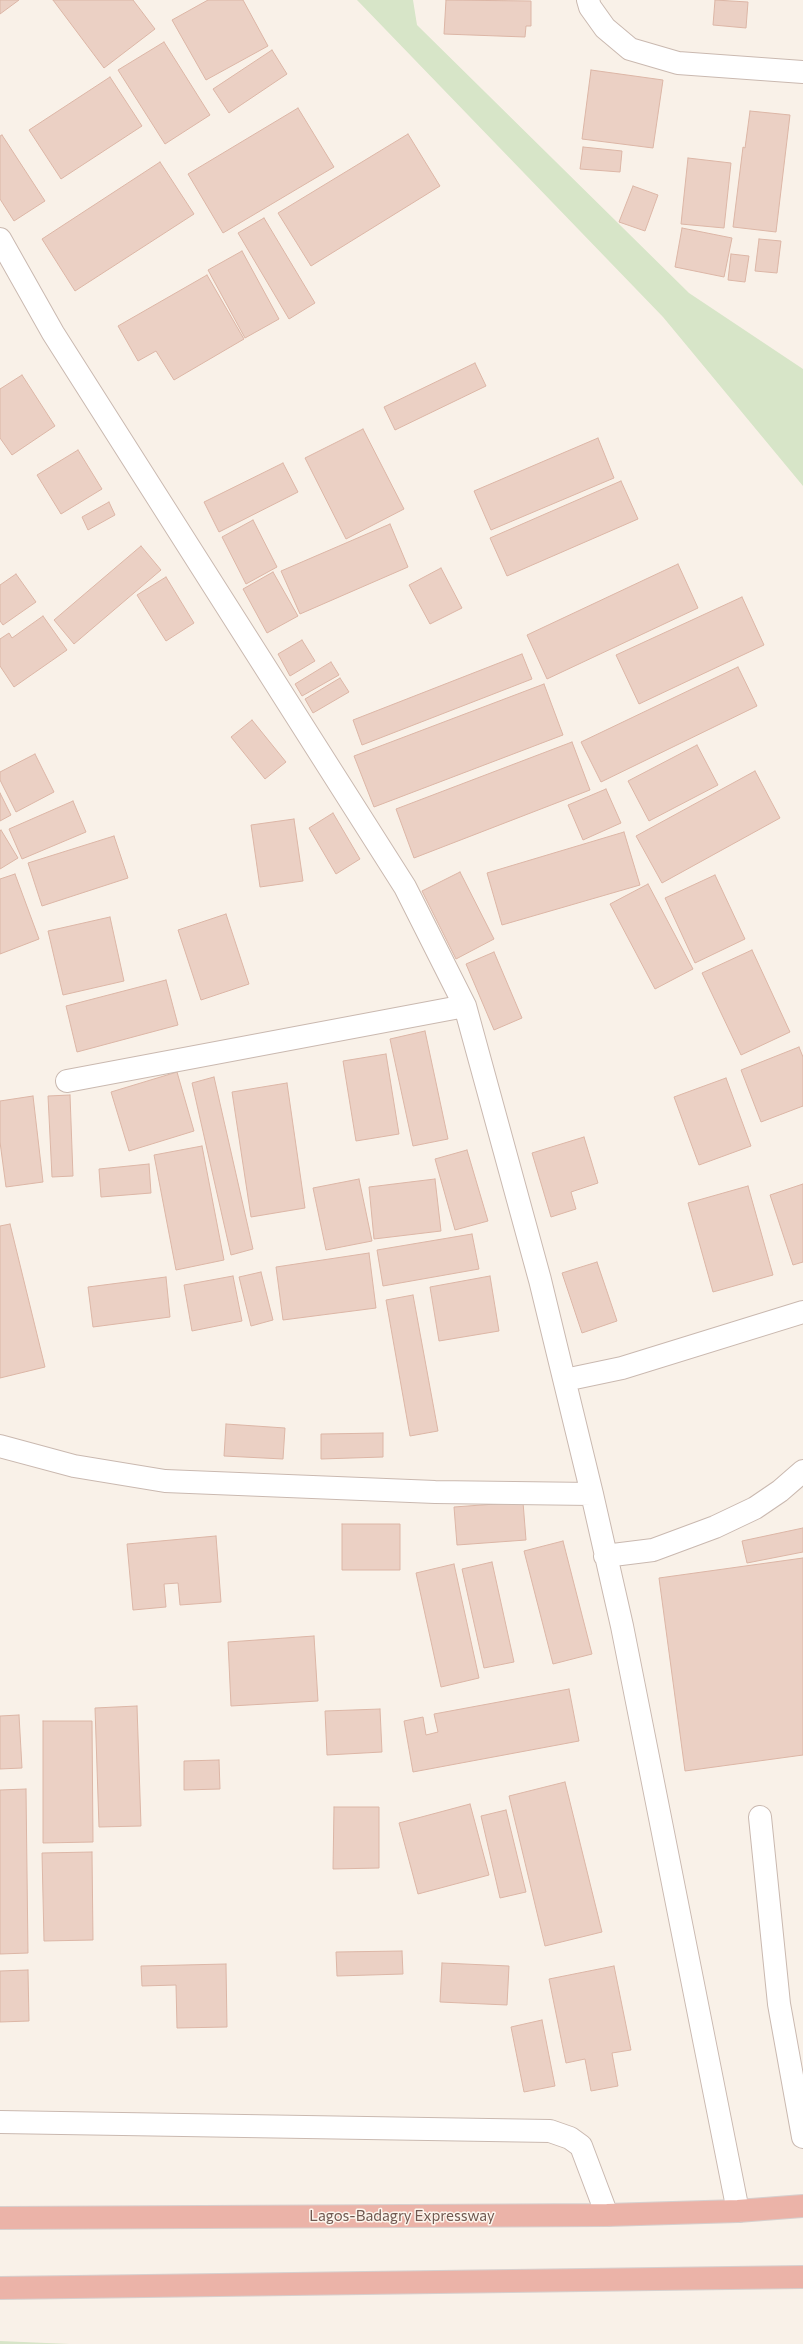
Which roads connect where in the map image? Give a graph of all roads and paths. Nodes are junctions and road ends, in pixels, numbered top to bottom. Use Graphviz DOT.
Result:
graph roads {
  1 [pos="588,0"];
  2 [pos="803,72"];
  3 [pos="0,239"];
  4 [pos="465,1006"];
  5 [pos="67,1081"];
  6 [pos="803,1312"];
  7 [pos="565,1380"];
  8 [pos="0,1446"];
  9 [pos="803,1471"];
  10 [pos="592,1494"];
  11 [pos="605,1556"];
  12 [pos="760,1817"];
  13 [pos="0,2122"];
  14 [pos="803,2136"];
  15 [pos="803,2206"];
  16 [pos="738,2212"];
  17 [pos="606,2215"];
  18 [pos="0,2218"];
  19 [pos="803,2277"];
  20 [pos="0,2288"];
  1 -- 2 [label="street"];
  3 -- 4 [label="street"];
  4 -- 5 [label="street"];
  4 -- 7 [label="street"];
  6 -- 7 [label="street"];
  7 -- 10 [label="street"];
  8 -- 10 [label="street"];
  9 -- 11 [label="street"];
  10 -- 11 [label="street"];
  11 -- 16 [label="street"];
  12 -- 14 [label="street"];
  13 -- 17 [label="street"];
  15 -- 16 [label="highway, Lagos-Badagry Expressway"];
  16 -- 17 [label="highway, Lagos-Badagry Expressway"];
  17 -- 18 [label="highway, Lagos-Badagry Expressway"];
  19 -- 20 [label="highway"];
}
